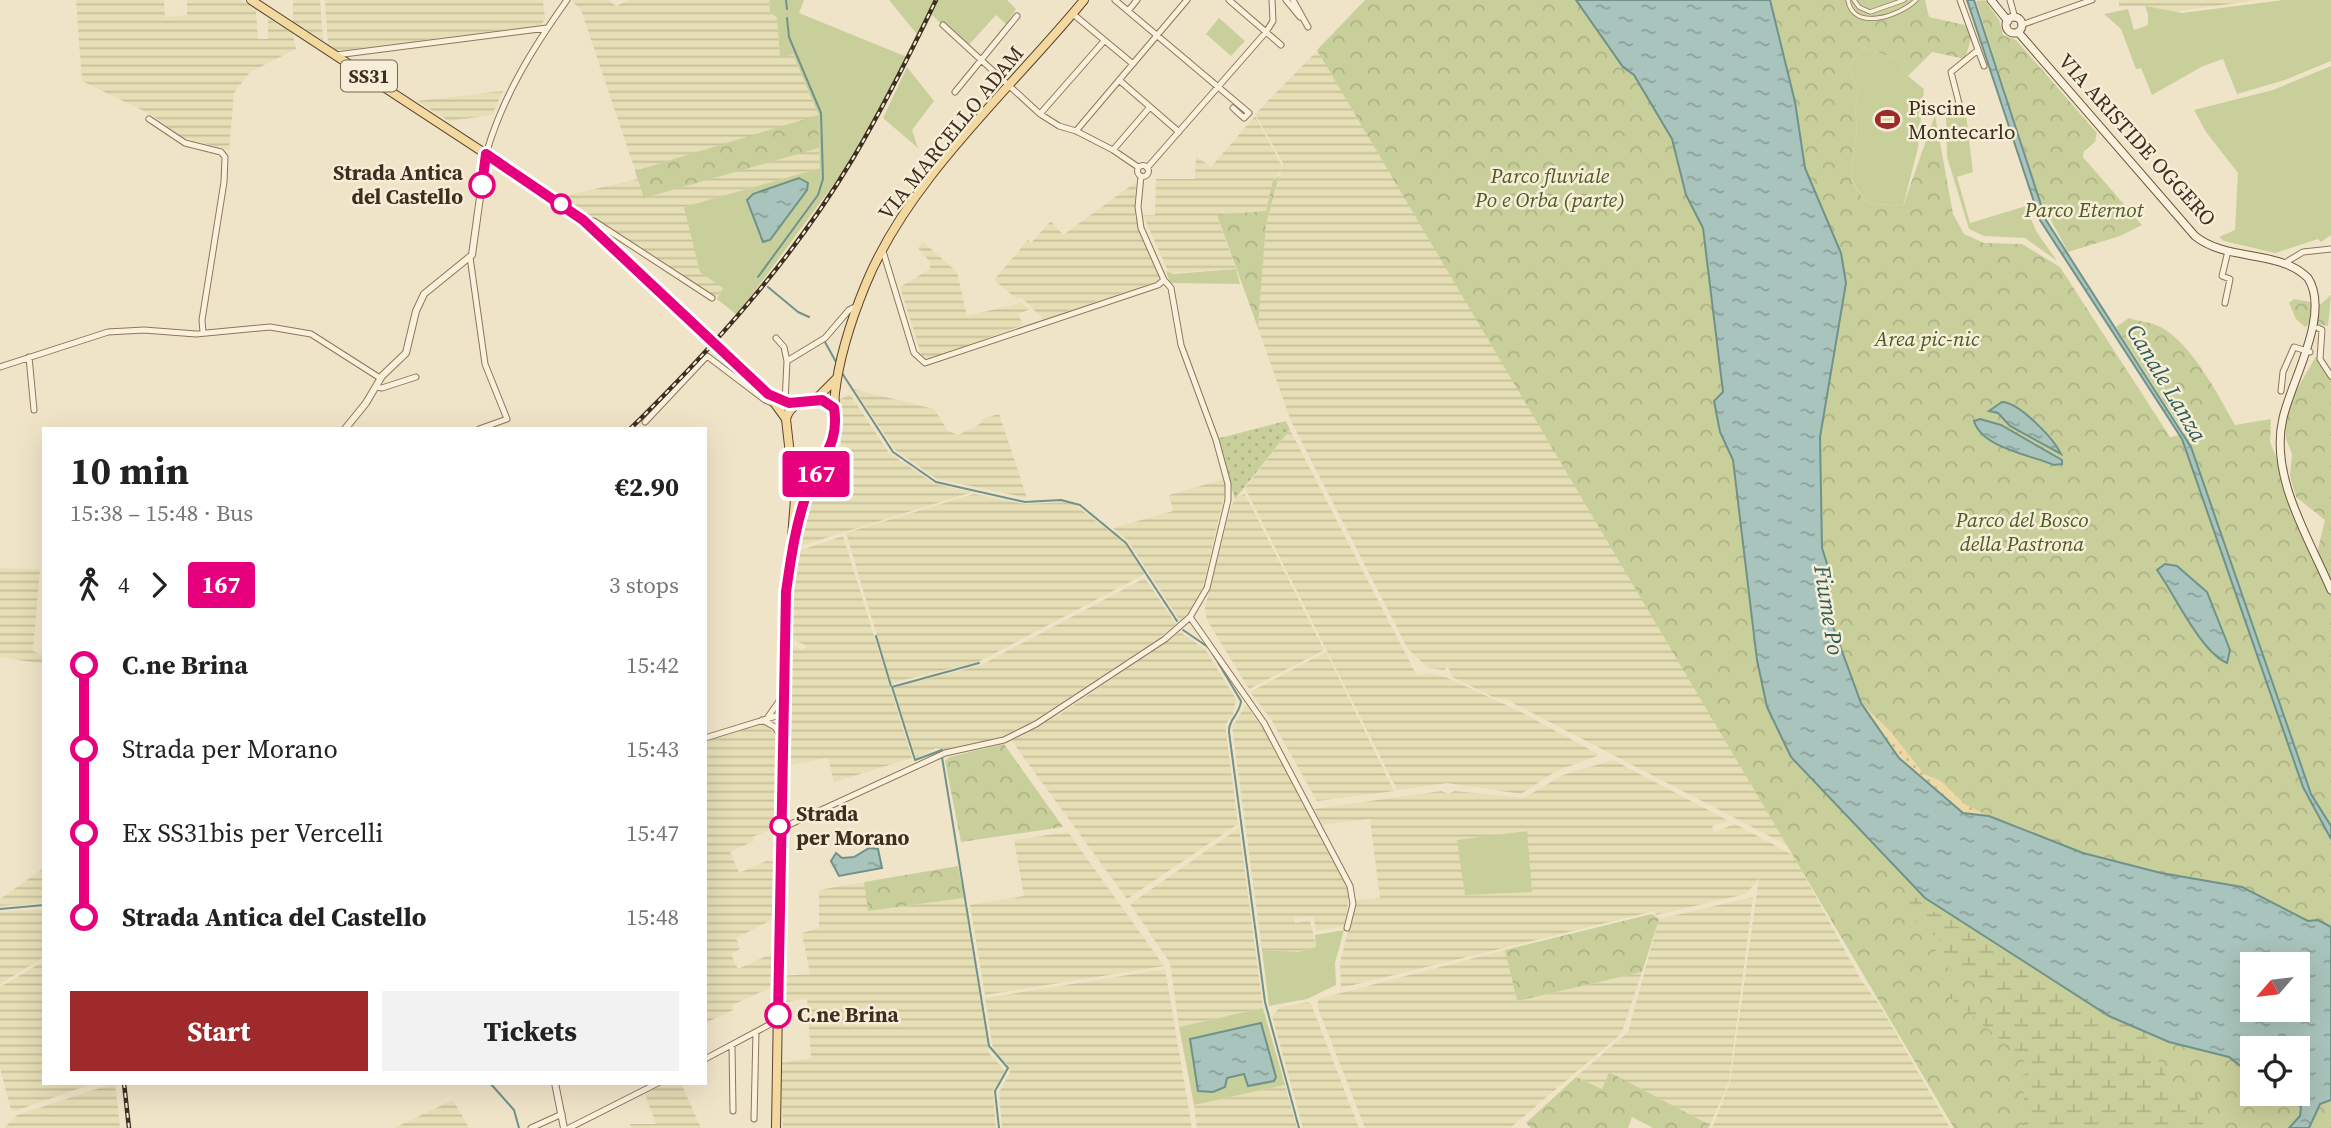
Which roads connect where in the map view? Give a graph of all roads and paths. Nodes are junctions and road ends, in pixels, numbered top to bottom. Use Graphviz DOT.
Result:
graph roads {
  1 [pos="251,0"];
  2 [pos="567,0"];
  3 [pos="1084,0"];
  4 [pos="1115,0"];
  5 [pos="1137,0"];
  6 [pos="1187,0"];
  7 [pos="1229,0"];
  8 [pos="1272,0"];
  9 [pos="1286,0"];
  10 [pos="1293,0"];
  11 [pos="1848,0"];
  12 [pos="1854,0"];
  13 [pos="1904,0"];
  14 [pos="1916,0"];
  15 [pos="1960,0"];
  16 [pos="1991,0"];
  17 [pos="2010,0"];
  18 [pos="2092,0"];
  19 [pos="1128,11"];
  20 [pos="1073,14"];
  21 [pos="1017,16"];
  22 [pos="2011,19"];
  23 [pos="943,25"];
  24 [pos="547,28"];
  25 [pos="2019,28"];
  26 [pos="1266,32"];
  27 [pos="1157,36"];
  28 [pos="1104,41"];
  29 [pos="1281,45"];
  30 [pos="1978,50"];
  31 [pos="336,55"];
  32 [pos="981,61"];
  33 [pos="1133,64"];
  34 [pos="1984,66"];
  35 [pos="1119,80"];
  36 [pos="1009,86"];
  37 [pos="1218,86"];
  38 [pos="955,92"];
  39 [pos="1150,107"];
  40 [pos="1233,108"];
  41 [pos="1961,111"];
  42 [pos="1040,114"];
  43 [pos="149,119"];
  44 [pos="1076,131"];
  45 [pos="1179,132"];
  46 [pos="1113,150"];
  47 [pos="486,154"];
  48 [pos="1138,167"];
  49 [pos="1147,167"];
  50 [pos="1141,176"];
  51 [pos="583,220"];
  52 [pos="2331,249"];
  53 [pos="2228,251"];
  54 [pos="880,252"];
  55 [pos="470,257"];
  56 [pos="2283,264"];
  57 [pos="1164,280"];
  58 [pos="712,298"];
  59 [pos="2225,303"];
  60 [pos="859,305"];
  61 [pos="2318,328"];
  62 [pos="203,332"];
  63 [pos="776,338"];
  64 [pos="2311,352"];
  65 [pos="29,357"];
  66 [pos="787,361"];
  67 [pos="0,367"];
  68 [pos="839,373"];
  69 [pos="2331,376"];
  70 [pos="416,377"];
  71 [pos="380,378"];
  72 [pos="376,387"];
  73 [pos="2281,391"];
  74 [pos="813,401"];
  75 [pos="781,402"];
  76 [pos="801,402"];
  77 [pos="834,408"];
  78 [pos="34,410"];
  79 [pos="786,419"];
  80 [pos="645,422"];
  81 [pos="346,427"];
  82 [pos="485,427"];
  83 [pos="792,461"];
  84 [pos="821,462"];
  85 [pos="793,544"];
  86 [pos="2331,590"];
  87 [pos="1189,617"];
  88 [pos="783,694"];
  89 [pos="783,714"];
  90 [pos="764,720"];
  91 [pos="707,737"];
  92 [pos="783,739"];
  93 [pos="780,829"];
  94 [pos="1347,928"];
  95 [pos="778,1020"];
  96 [pos="756,1032"];
  97 [pos="732,1045"];
  98 [pos="707,1058"];
  99 [pos="555,1085"];
  100 [pos="639,1085"];
  101 [pos="654,1085"];
  102 [pos="643,1091"];
  103 [pos="733,1111"];
  104 [pos="562,1114"];
  105 [pos="754,1119"];
  106 [pos="531,1128"];
  107 [pos="567,1128"];
  108 [pos="776,1128"];
  1 -- 31 [label="main road, SS31"];
  2 -- 24 [label="street"];
  3 -- 20 [label="main road, VIA MARCELLO ADAM"];
  4 -- 19 [label="street"];
  5 -- 19 [label="street"];
  6 -- 27 [label="street"];
  7 -- 26 [label="street"];
  8 -- 26 [label="street"];
  9 -- 10 [label="street"];
  11 -- 14 [label="street"];
  12 -- 13 [label="street"];
  15 -- 30 [label="street"];
  16 -- 22 [label="main road, VIA ARISTIDE OGGERO"];
  17 -- 22 [label="street"];
  18 -- 25 [label="street"];
  19 -- 27 [label="street"];
  20 -- 28 [label="street"];
  20 -- 36 [label="main road, VIA MARCELLO ADAM"];
  21 -- 32 [label="street"];
  22 -- 25 [label="main road, VIA ARISTIDE OGGERO"];
  22 -- 25 [label="main road, VIA ARISTIDE OGGERO"];
  23 -- 32 [label="street"];
  24 -- 31 [label="street"];
  24 -- 47 [label="street"];
  25 -- 53 [label="main road, VIA ARISTIDE OGGERO"];
  26 -- 29 [label="street"];
  26 -- 37 [label="street"];
  27 -- 33 [label="street"];
  27 -- 37 [label="street"];
  28 -- 33 [label="street"];
  28 -- 42 [label="street"];
  30 -- 34 [label="street"];
  30 -- 41 [label="street"];
  31 -- 47 [label="main road, SS31"];
  32 -- 36 [label="street"];
  32 -- 38 [label="street"];
  33 -- 35 [label="street"];
  35 -- 39 [label="street"];
  35 -- 44 [label="street"];
  36 -- 42 [label="street"];
  36 -- 54 [label="main road, VIA MARCELLO ADAM"];
  37 -- 40 [label="street"];
  37 -- 45 [label="street"];
  39 -- 45 [label="street"];
  39 -- 46 [label="street"];
  42 -- 44 [label="street"];
  43 -- 62 [label="street"];
  44 -- 46 [label="street"];
  45 -- 49 [label="street"];
  46 -- 48 [label="street"];
  47 -- 51 [label="main road, SS31"];
  47 -- 55 [label="street"];
  48 -- 49 [label="street"];
  48 -- 50 [label="street"];
  49 -- 50 [label="street"];
  50 -- 57 [label="street"];
  51 -- 58 [label="street"];
  51 -- 75 [label="main road, SS31, bridge"];
  52 -- 56 [label="street"];
  53 -- 56 [label="main road, VIA ARISTIDE OGGERO"];
  53 -- 59 [label="street"];
  54 -- 57 [label="street"];
  54 -- 60 [label="main road, VIA MARCELLO ADAM"];
  55 -- 71 [label="street"];
  55 -- 82 [label="street"];
  56 -- 61 [label="main road, VIA ARISTIDE OGGERO"];
  57 -- 87 [label="street"];
  60 -- 66 [label="street"];
  60 -- 68 [label="main road, VIA MARCELLO ADAM"];
  61 -- 64 [label="main road"];
  61 -- 69 [label="street"];
  62 -- 65 [label="street"];
  62 -- 71 [label="street"];
  63 -- 66 [label="street"];
  64 -- 73 [label="street"];
  64 -- 86 [label="main road"];
  65 -- 67 [label="street"];
  65 -- 78 [label="street"];
  66 -- 75 [label="street"];
  68 -- 74 [label="main road, VIA MARCELLO ADAM"];
  68 -- 77 [label="main road, VIA MARCELLO ADAM"];
  70 -- 72 [label="street"];
  71 -- 72 [label="street"];
  72 -- 81 [label="street"];
  74 -- 76 [label="main road"];
  74 -- 77 [label="main road"];
  75 -- 76 [label="main road, SS31"];
  75 -- 79 [label="main road, SS31"];
  75 -- 80 [label="street"];
  76 -- 79 [label="main road"];
  77 -- 84 [label="main road"];
  79 -- 83 [label="main road"];
  83 -- 84 [label="main road"];
  83 -- 85 [label="main road"];
  84 -- 85 [label="main road"];
  85 -- 88 [label="main road"];
  87 -- 93 [label="street"];
  87 -- 94 [label="street"];
  88 -- 89 [label="main road"];
  88 -- 90 [label="street"];
  89 -- 90 [label="street"];
  89 -- 92 [label="main road"];
  90 -- 91 [label="street"];
  90 -- 92 [label="street"];
  92 -- 93 [label="main road"];
  93 -- 95 [label="main road"];
  95 -- 96 [label="street"];
  95 -- 108 [label="main road"];
  96 -- 97 [label="street"];
  96 -- 105 [label="street"];
  97 -- 98 [label="street"];
  97 -- 103 [label="street"];
  99 -- 104 [label="street"];
  100 -- 102 [label="street"];
  101 -- 102 [label="street"];
  102 -- 107 [label="street"];
  104 -- 106 [label="street"];
  104 -- 107 [label="street"];
}
